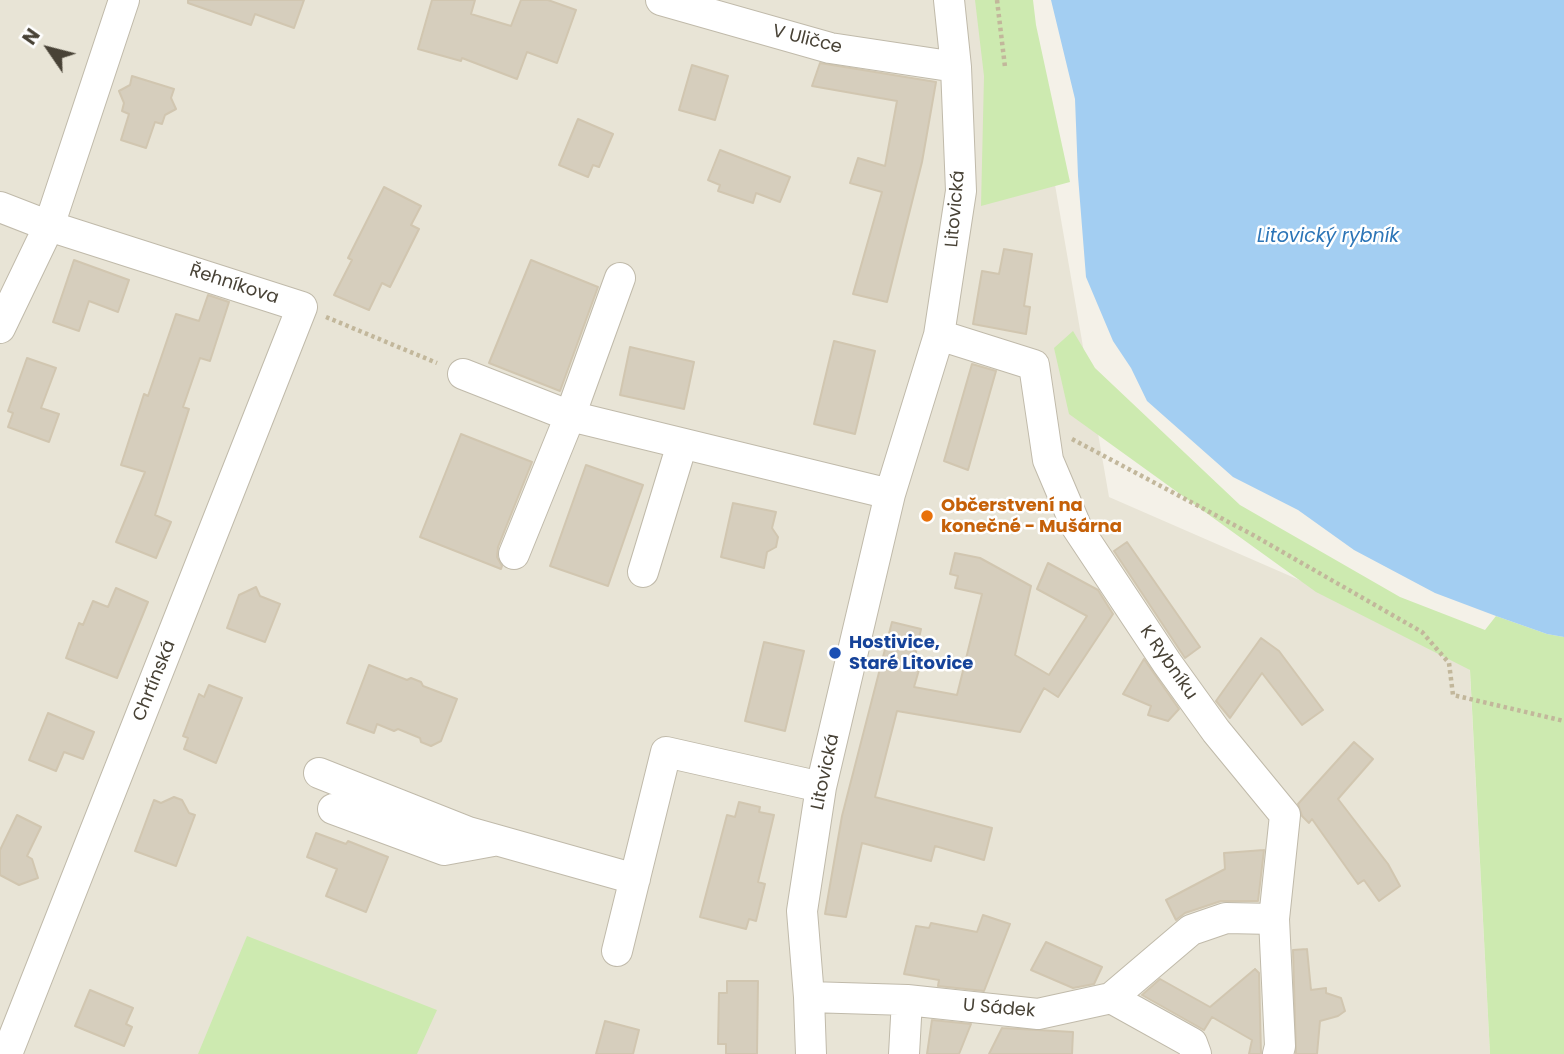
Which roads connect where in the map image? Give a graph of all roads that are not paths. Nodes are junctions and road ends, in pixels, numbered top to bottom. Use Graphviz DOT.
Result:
graph roads {
  1 [pos="124,0"];
  2 [pos="661,0"];
  3 [pos="949,0"];
  4 [pos="956,67"];
  5 [pos="0,207"];
  6 [pos="49,226"];
  7 [pos="620,278"];
  8 [pos="302,307"];
  9 [pos="0,328"];
  10 [pos="939,335"];
  11 [pos="463,374"];
  12 [pos="570,416"];
  13 [pos="682,444"];
  14 [pos="890,494"];
  15 [pos="514,554"];
  16 [pos="643,572"];
  17 [pos="319,774"];
  18 [pos="821,787"];
  19 [pos="333,809"];
  20 [pos="497,840"];
  21 [pos="635,879"];
  22 [pos="1274,919"];
  23 [pos="617,951"];
  24 [pos="809,997"];
  25 [pos="1111,998"];
  26 [pos="907,1000"];
  27 [pos="6,1049"];
  28 [pos="811,1054"];
  29 [pos="904,1054"];
  30 [pos="1196,1054"];
  31 [pos="1278,1054"];
  1 -- 6 [label="street"];
  2 -- 4 [label="street, V Uličce"];
  3 -- 4 [label="street, Litovická"];
  4 -- 10 [label="street, Litovická"];
  5 -- 6 [label="street, Řehníkova"];
  6 -- 8 [label="street, Řehníkova"];
  6 -- 9 [label="street"];
  7 -- 12 [label="street"];
  8 -- 27 [label="street, Chrtínská"];
  10 -- 14 [label="street, Litovická"];
  10 -- 22 [label="street, K Rybníku"];
  11 -- 12 [label="street"];
  12 -- 13 [label="street"];
  12 -- 15 [label="street"];
  13 -- 14 [label="street"];
  13 -- 16 [label="street"];
  14 -- 18 [label="street, Litovická"];
  17 -- 20 [label="street"];
  18 -- 21 [label="street"];
  18 -- 24 [label="street, Litovická"];
  19 -- 20 [label="street"];
  20 -- 21 [label="street"];
  21 -- 23 [label="street"];
  22 -- 25 [label="street"];
  22 -- 31 [label="street, K Rybníku"];
  24 -- 26 [label="street, U Sádek"];
  24 -- 28 [label="street, Litovická"];
  25 -- 26 [label="street, U Sádek"];
  25 -- 30 [label="street"];
  26 -- 29 [label="street"];
}
